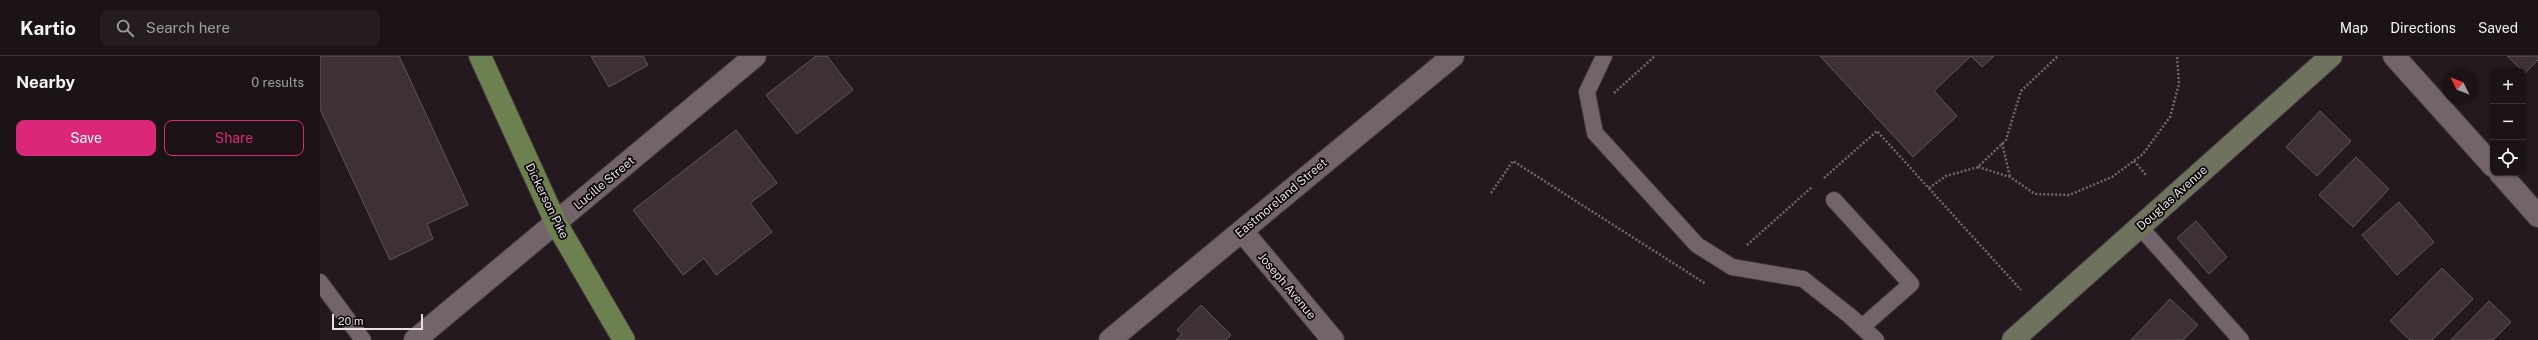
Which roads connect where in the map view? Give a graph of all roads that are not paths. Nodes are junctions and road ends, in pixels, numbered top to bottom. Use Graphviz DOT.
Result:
graph roads {
  1 [pos="480,56"];
  2 [pos="755,56"];
  3 [pos="1453,56"];
  4 [pos="1604,56"];
  5 [pos="2331,56"];
  6 [pos="2394,56"];
  7 [pos="2490,163"];
  8 [pos="2503,176"];
  9 [pos="1834,200"];
  10 [pos="2538,216"];
  11 [pos="556,223"];
  12 [pos="2140,227"];
  13 [pos="1242,231"];
  14 [pos="320,282"];
  15 [pos="1862,327"];
  16 [pos="363,340"];
  17 [pos="416,340"];
  18 [pos="624,340"];
  19 [pos="1110,340"];
  20 [pos="1333,340"];
  21 [pos="1876,340"];
  22 [pos="2013,340"];
  23 [pos="2241,340"];
  1 -- 11 [label="main road, Dickerson Pike"];
  2 -- 11 [label="street, Lucille Street"];
  3 -- 13 [label="street, Eastmoreland Street"];
  4 -- 15 [label="lane"];
  5 -- 12 [label="main road, Douglas Avenue"];
  6 -- 7 [label="street"];
  8 -- 10 [label="street"];
  9 -- 15 [label="lane"];
  11 -- 17 [label="street, Lucille Street"];
  11 -- 18 [label="main road, Dickerson Pike"];
  12 -- 22 [label="main road, Douglas Avenue"];
  12 -- 23 [label="lane"];
  13 -- 19 [label="street, Eastmoreland Street"];
  13 -- 20 [label="street, Joseph Avenue"];
  14 -- 16 [label="lane"];
  15 -- 21 [label="lane"];
}
